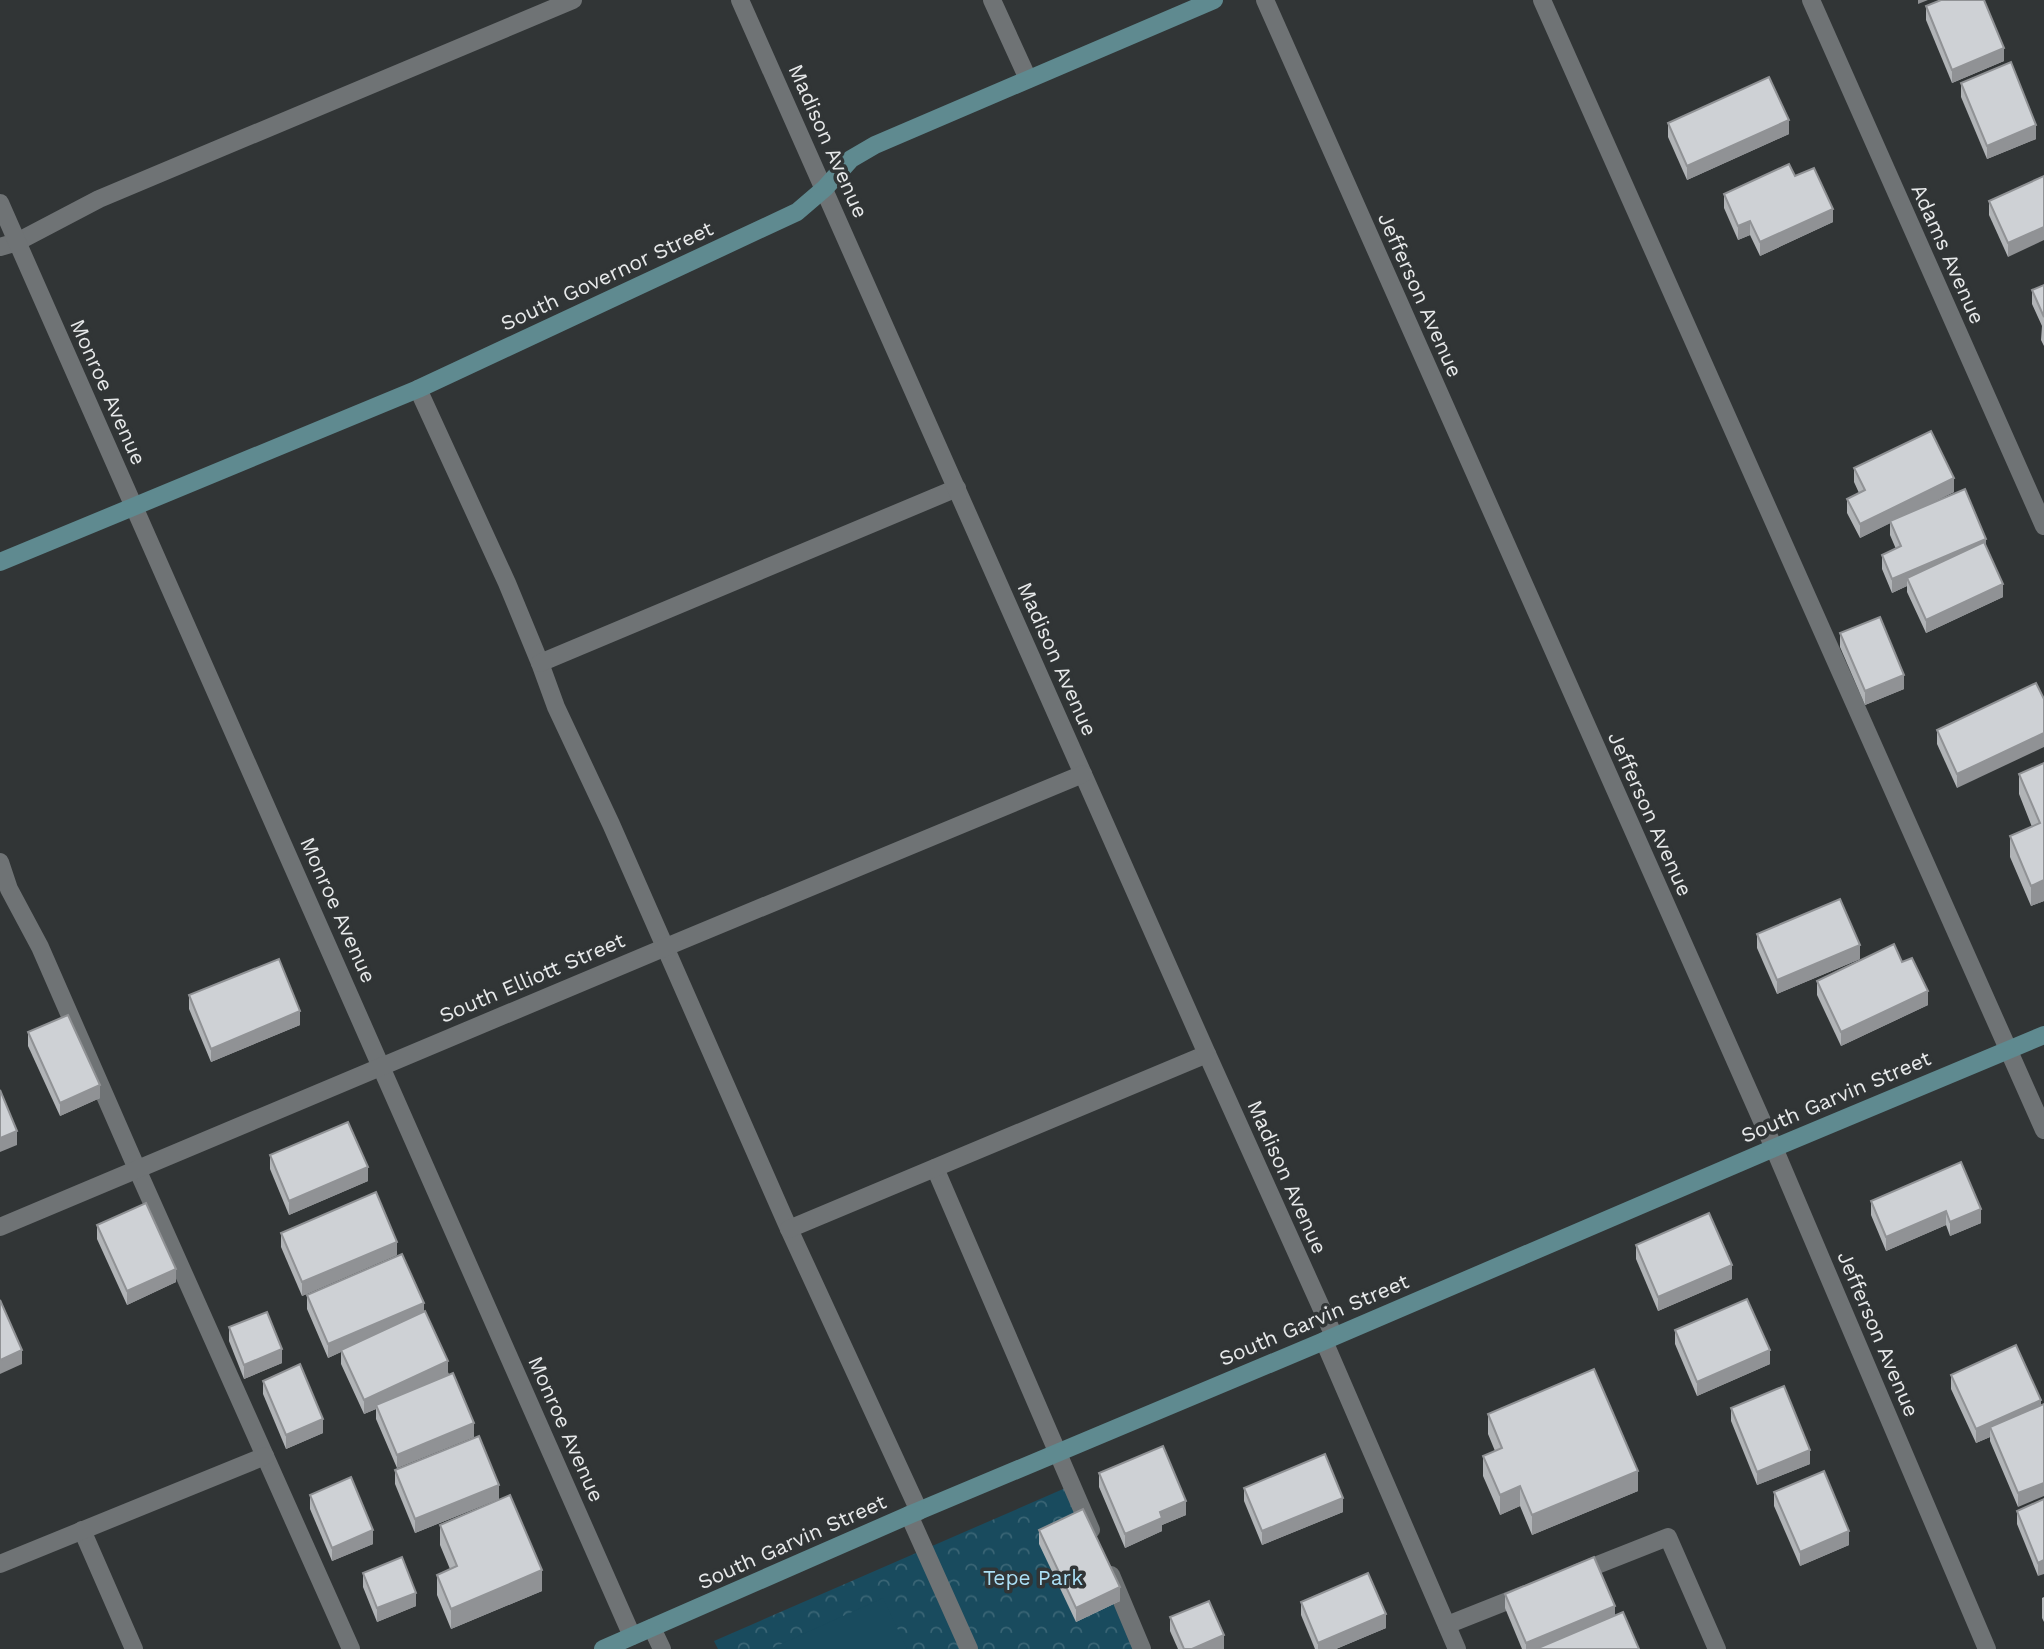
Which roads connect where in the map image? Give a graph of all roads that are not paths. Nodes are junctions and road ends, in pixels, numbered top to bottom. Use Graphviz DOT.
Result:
graph roads {
  1 [pos="573,0"];
  2 [pos="740,0"];
  3 [pos="992,0"];
  4 [pos="1214,0"];
  5 [pos="1265,0"];
  6 [pos="1542,0"];
  7 [pos="1811,0"];
  8 [pos="1028,79"];
  9 [pos="825,188"];
  10 [pos="0,203"];
  11 [pos="8,244"];
  12 [pos="418,389"];
  13 [pos="957,488"];
  14 [pos="134,506"];
  15 [pos="2044,526"];
  16 [pos="0,562"];
  17 [pos="540,663"];
  18 [pos="1083,774"];
  19 [pos="0,862"];
  20 [pos="4,890"];
  21 [pos="666,947"];
  22 [pos="2044,1035"];
  23 [pos="2009,1050"];
  24 [pos="1207,1054"];
  25 [pos="382,1066"];
  26 [pos="2044,1129"];
  27 [pos="1774,1148"];
  28 [pos="935,1168"];
  29 [pos="137,1170"];
  30 [pos="0,1227"];
  31 [pos="789,1229"];
  32 [pos="1329,1338"];
  33 [pos="1058,1453"];
  34 [pos="264,1456"];
  35 [pos="914,1513"];
  36 [pos="82,1530"];
  37 [pos="0,1564"];
  38 [pos="1447,1625"];
  39 [pos="652,1628"];
  40 [pos="632,1636"];
  41 [pos="134,1649"];
  42 [pos="351,1649"];
  43 [pos="603,1649"];
  44 [pos="662,1649"];
  45 [pos="969,1649"];
  46 [pos="1142,1649"];
  47 [pos="1457,1649"];
  48 [pos="1717,1649"];
  49 [pos="1987,1649"];
  1 -- 11 [label="street"];
  2 -- 9 [label="street, Madison Avenue"];
  3 -- 8 [label="street"];
  4 -- 8 [label="street, South Governor Street"];
  5 -- 27 [label="street, Jefferson Avenue"];
  6 -- 23 [label="street"];
  7 -- 15 [label="street, Adams Avenue"];
  8 -- 9 [label="street, South Governor Street"];
  9 -- 12 [label="street, South Governor Street"];
  9 -- 13 [label="street, Madison Avenue"];
  10 -- 11 [label="street, Monroe Avenue"];
  11 -- 14 [label="street, Monroe Avenue"];
  12 -- 14 [label="street, South Governor Street"];
  12 -- 17 [label="street"];
  13 -- 17 [label="street"];
  13 -- 18 [label="street, Madison Avenue"];
  14 -- 16 [label="street, South Governor Street"];
  14 -- 25 [label="street, Monroe Avenue"];
  17 -- 21 [label="street"];
  18 -- 21 [label="street, South Elliott Street"];
  18 -- 24 [label="street, Madison Avenue"];
  19 -- 20 [label="street"];
  20 -- 29 [label="street"];
  21 -- 25 [label="street, South Elliott Street"];
  21 -- 31 [label="street"];
  22 -- 23 [label="street, South Garvin Street"];
  23 -- 26 [label="street"];
  23 -- 27 [label="street, South Garvin Street"];
  24 -- 28 [label="street"];
  24 -- 32 [label="street, Madison Avenue"];
  25 -- 29 [label="street, South Elliott Street"];
  25 -- 40 [label="street, Monroe Avenue"];
  27 -- 32 [label="street, South Garvin Street"];
  27 -- 49 [label="street, Jefferson Avenue"];
  28 -- 31 [label="street"];
  28 -- 33 [label="street"];
  29 -- 30 [label="street, South Elliott Street"];
  29 -- 34 [label="street"];
  31 -- 35 [label="street"];
  32 -- 33 [label="street, South Garvin Street"];
  32 -- 38 [label="street, Madison Avenue"];
  33 -- 35 [label="street, South Garvin Street"];
  33 -- 46 [label="street"];
  34 -- 36 [label="street"];
  34 -- 42 [label="street"];
  35 -- 39 [label="street, South Garvin Street"];
  35 -- 45 [label="street"];
  36 -- 37 [label="street"];
  36 -- 41 [label="street"];
  38 -- 47 [label="street, Madison Avenue"];
  38 -- 48 [label="street"];
  39 -- 40 [label="street, South Garvin Street"];
  39 -- 44 [label="street"];
  40 -- 43 [label="street, South Garvin Street"];
}
